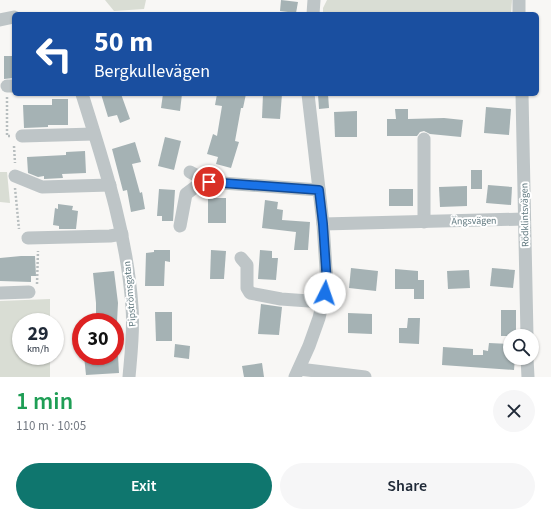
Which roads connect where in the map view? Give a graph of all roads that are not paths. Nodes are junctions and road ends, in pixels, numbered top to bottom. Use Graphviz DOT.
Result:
graph roads {
  1 [pos="314,0"];
  2 [pos="519,0"];
  3 [pos="313,12"];
  4 [pos="519,12"];
  5 [pos="12,17"];
  6 [pos="0,20"];
  7 [pos="83,96"];
  8 [pos="308,96"];
  9 [pos="522,96"];
  10 [pos="94,134"];
  11 [pos="22,136"];
  12 [pos="424,139"];
  13 [pos="190,172"];
  14 [pos="16,176"];
  15 [pos="209,182"];
  16 [pos="110,185"];
  17 [pos="319,190"];
  18 [pos="524,219"];
  19 [pos="424,222"];
  20 [pos="323,224"];
  21 [pos="180,226"];
  22 [pos="122,234"];
  23 [pos="28,238"];
  24 [pos="241,258"];
  25 [pos="29,292"];
  26 [pos="0,293"];
  27 [pos="323,302"];
  28 [pos="527,329"];
  29 [pos="527,365"];
  30 [pos="297,373"];
  31 [pos="129,377"];
  32 [pos="365,377"];
  33 [pos="528,377"];
  1 -- 3 [label="street"];
  2 -- 4 [label="street"];
  5 -- 6 [label="street"];
  7 -- 10 [label="street, Pipströmsgatan"];
  8 -- 17 [label="street"];
  9 -- 18 [label="street, Rödklintsvägen"];
  10 -- 11 [label="street"];
  10 -- 16 [label="street, Pipströmsgatan"];
  12 -- 19 [label="street"];
  13 -- 15 [label="street"];
  14 -- 16 [label="street"];
  15 -- 17 [label="street"];
  15 -- 21 [label="street"];
  16 -- 22 [label="street, Pipströmsgatan"];
  17 -- 20 [label="street"];
  18 -- 19 [label="street, Ängsvägen"];
  18 -- 28 [label="street, Rödklintsvägen"];
  19 -- 20 [label="street, Ängsvägen"];
  20 -- 27 [label="street"];
  22 -- 23 [label="street"];
  22 -- 31 [label="street, Pipströmsgatan"];
  24 -- 27 [label="street"];
  25 -- 26 [label="street"];
  27 -- 30 [label="street"];
  29 -- 33 [label="street"];
  30 -- 32 [label="street"];
}
